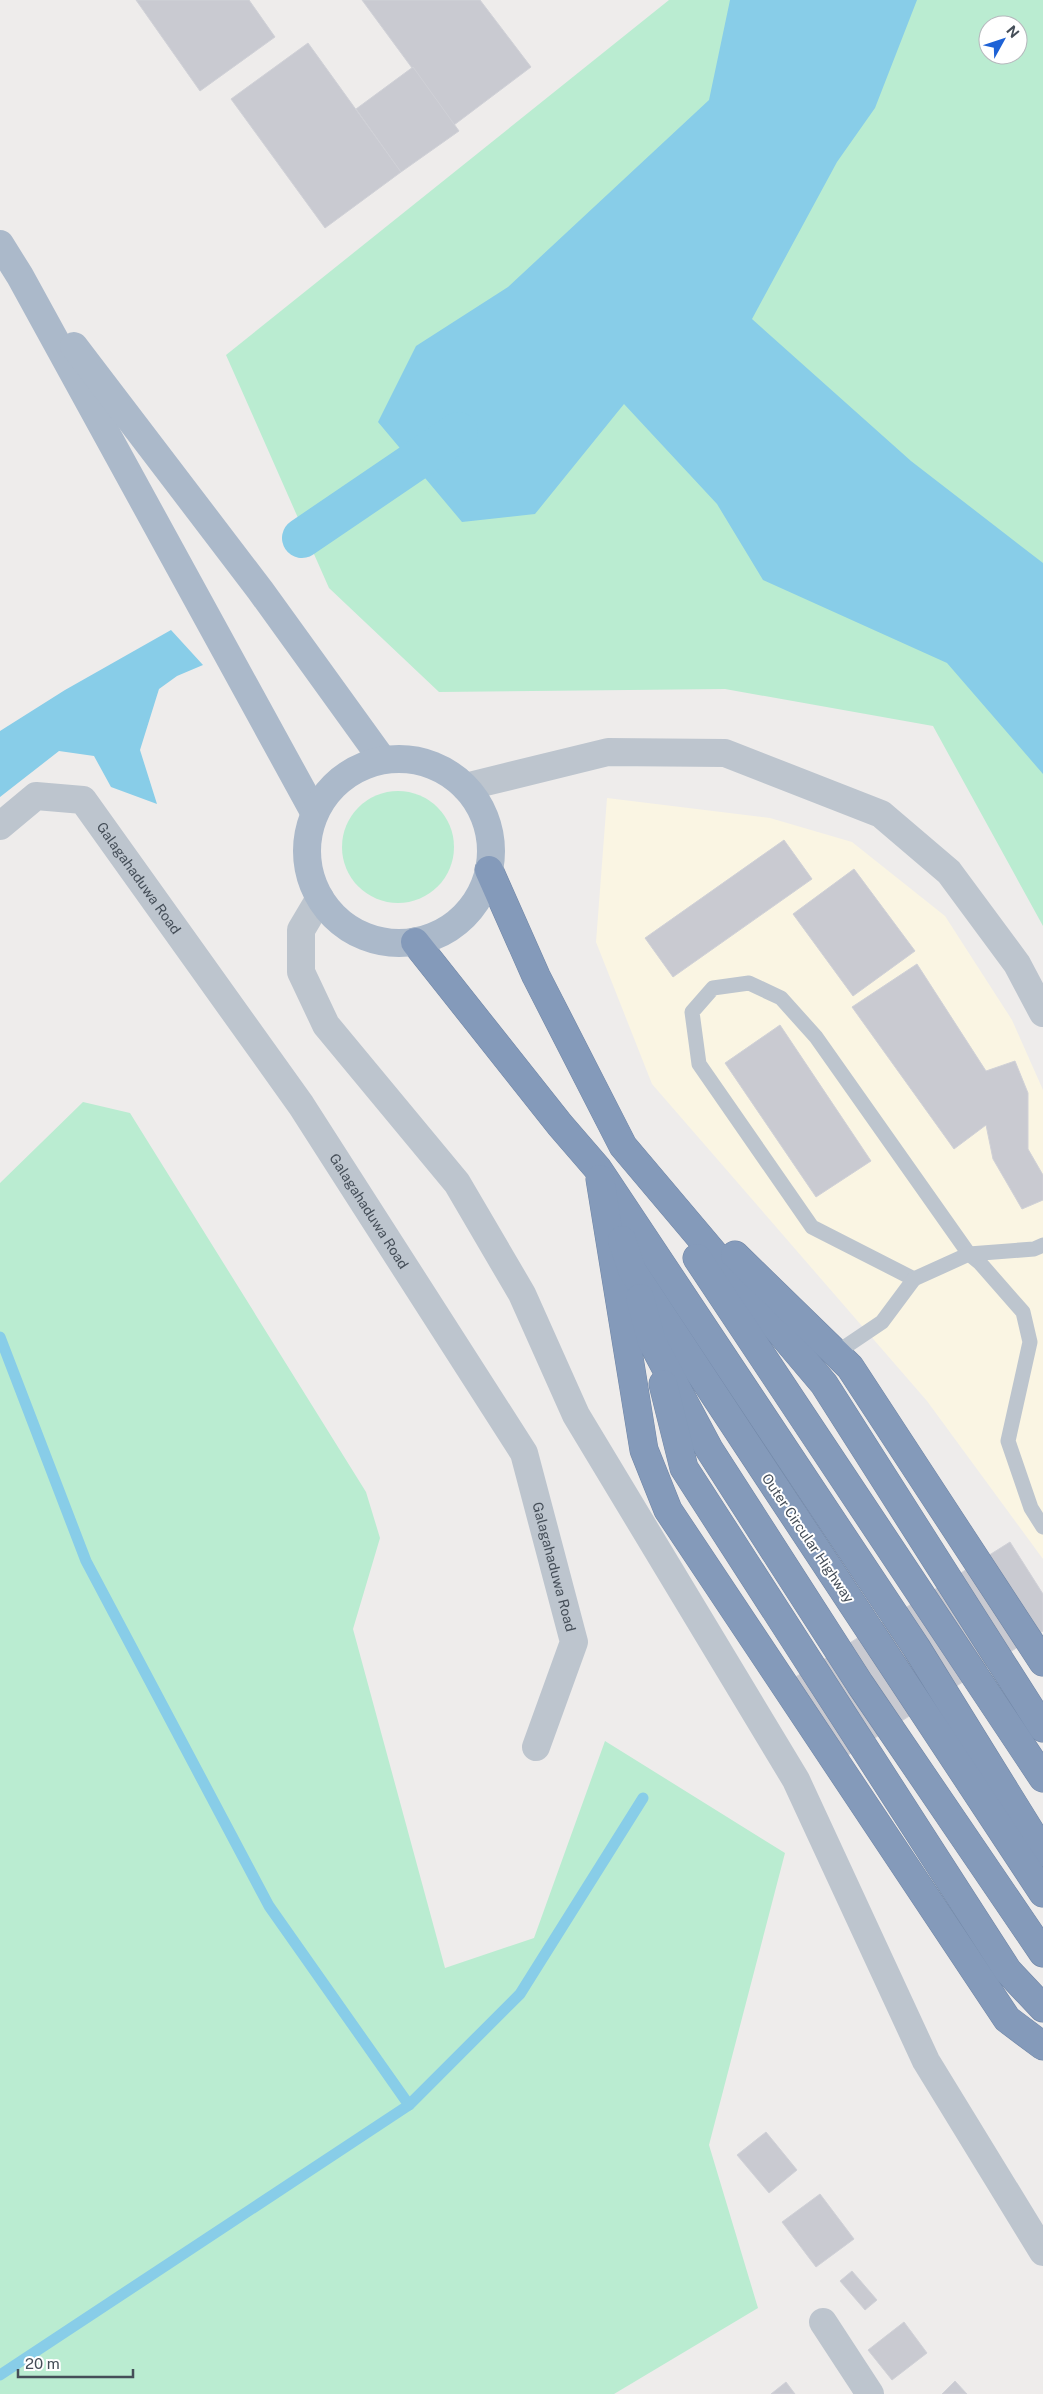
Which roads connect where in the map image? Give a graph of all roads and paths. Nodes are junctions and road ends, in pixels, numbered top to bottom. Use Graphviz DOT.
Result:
graph roads {
  1 [pos="0,244"];
  2 [pos="20,276"];
  3 [pos="382,759"];
  4 [pos="465,787"];
  5 [pos="314,812"];
  6 [pos="0,826"];
  7 [pos="489,870"];
  8 [pos="320,898"];
  9 [pos="415,942"];
  10 [pos="1043,1013"];
  11 [pos="623,1146"];
  12 [pos="598,1169"];
  13 [pos="1043,1245"];
  14 [pos="969,1254"];
  15 [pos="632,1270"];
  16 [pos="914,1279"];
  17 [pos="652,1342"];
  18 [pos="836,1353"];
  19 [pos="1043,1527"];
  20 [pos="1043,1662"];
  21 [pos="1043,1728"];
  22 [pos="536,1747"];
  23 [pos="1043,1778"];
  24 [pos="1043,1852"];
  25 [pos="1043,1893"];
  26 [pos="1043,1953"];
  27 [pos="1043,2008"];
  28 [pos="1043,2046"];
  29 [pos="1043,2252"];
  30 [pos="823,2322"];
  31 [pos="870,2394"];
  1 -- 2 [label="main road"];
  2 -- 3 [label="main road"];
  2 -- 5 [label="main road"];
  3 -- 4 [label="main road"];
  3 -- 5 [label="main road"];
  4 -- 7 [label="main road"];
  4 -- 10 [label="street"];
  5 -- 8 [label="main road"];
  6 -- 22 [label="street, Galagahaduwa Road"];
  7 -- 9 [label="main road"];
  7 -- 11 [label="highway"];
  8 -- 9 [label="main road"];
  8 -- 29 [label="street"];
  9 -- 12 [label="highway"];
  11 -- 18 [label="highway"];
  11 -- 21 [label="highway"];
  11 -- 23 [label="highway"];
  12 -- 15 [label="highway, Outer Circular Highway"];
  12 -- 24 [label="highway"];
  12 -- 28 [label="highway"];
  13 -- 14 [label="lane"];
  14 -- 16 [label="lane"];
  14 -- 16 [label="lane"];
  14 -- 19 [label="lane"];
  15 -- 17 [label="highway"];
  15 -- 25 [label="highway, Outer Circular Highway"];
  16 -- 18 [label="lane"];
  17 -- 26 [label="highway"];
  17 -- 27 [label="highway"];
  18 -- 20 [label="highway"];
  30 -- 31 [label="street"];
}
